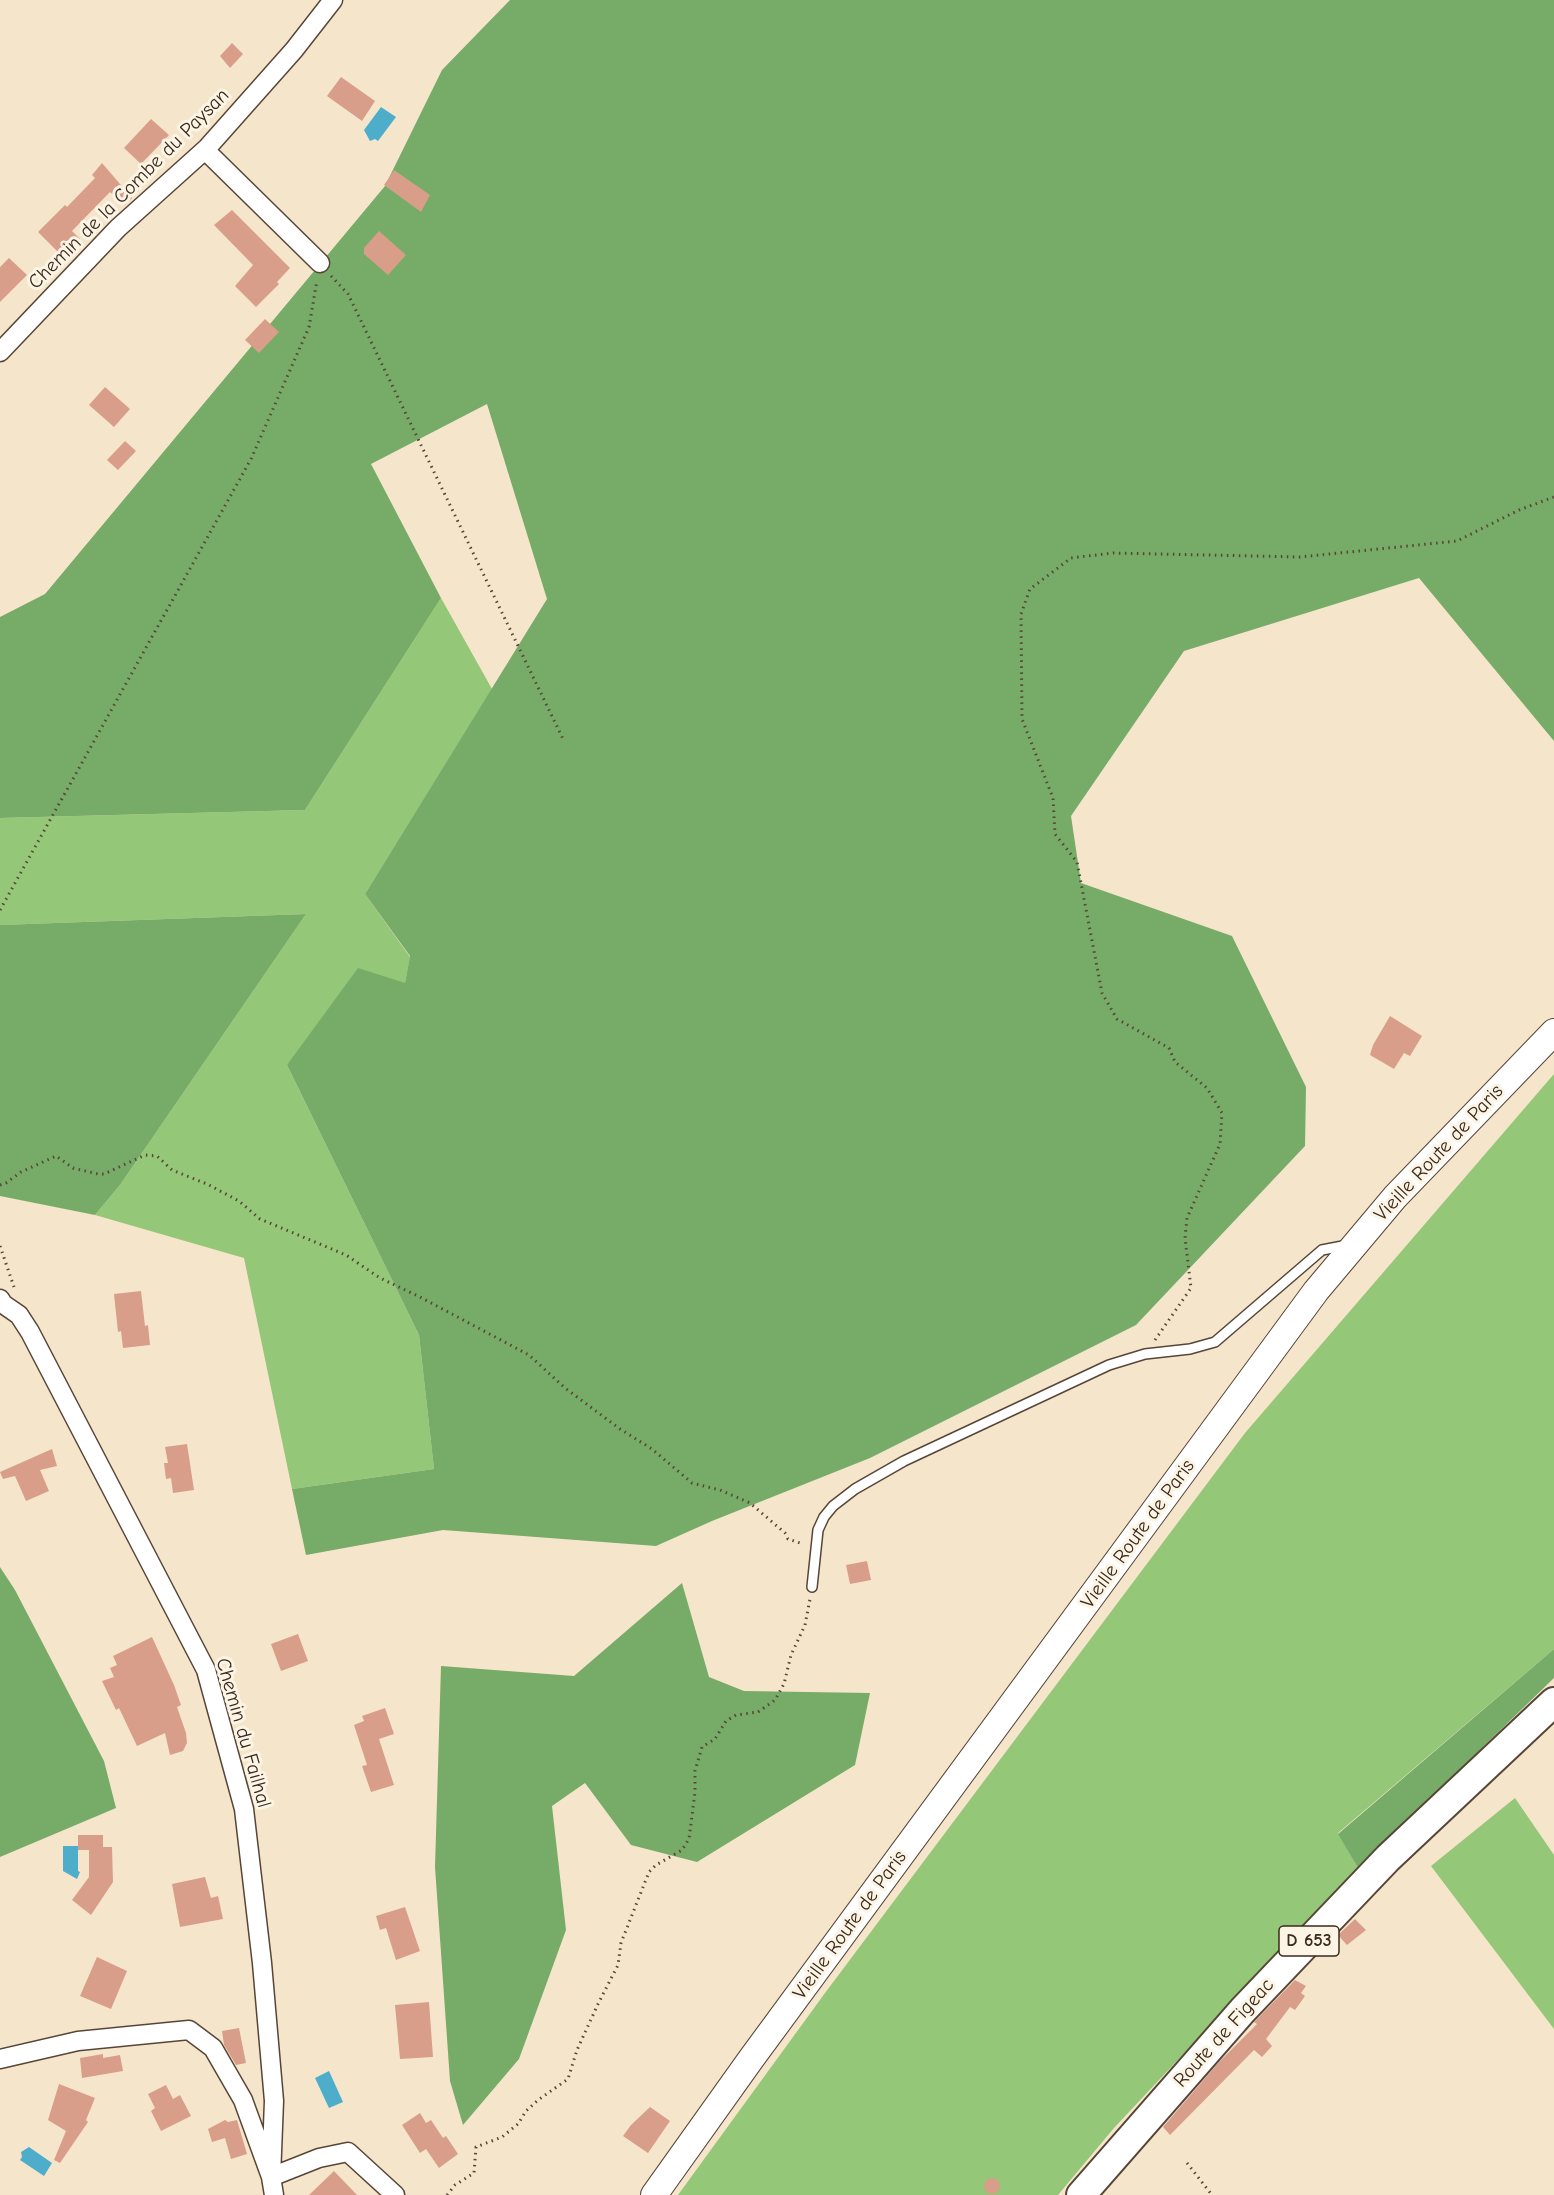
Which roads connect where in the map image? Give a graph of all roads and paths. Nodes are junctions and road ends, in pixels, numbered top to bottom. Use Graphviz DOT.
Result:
graph roads {
  1 [pos="333,0"];
  2 [pos="205,150"];
  3 [pos="320,264"];
  4 [pos="0,352"];
  5 [pos="1554,497"];
  6 [pos="564,741"];
  7 [pos="0,910"];
  8 [pos="1554,1032"];
  9 [pos="0,1185"];
  10 [pos="1357,1243"];
  11 [pos="0,1246"];
  12 [pos="0,1299"];
  13 [pos="19,1315"];
  14 [pos="1145,1354"];
  15 [pos="816,1549"];
  16 [pos="812,1587"];
  17 [pos="1554,1702"];
  18 [pos="0,2059"];
  19 [pos="1187,2163"];
  20 [pos="272,2186"];
  21 [pos="394,2195"];
  22 [pos="447,2195"];
  23 [pos="654,2195"];
  24 [pos="1081,2195"];
  25 [pos="1212,2195"];
  1 -- 2 [label="street, Chemin de la Combe du Paysan"];
  2 -- 3 [label="street"];
  2 -- 4 [label="street, Chemin de la Combe du Paysan"];
  3 -- 6 [label="path"];
  3 -- 7 [label="path"];
  5 -- 14 [label="path"];
  8 -- 10 [label="street, Vieille Route de Paris"];
  9 -- 15 [label="path"];
  10 -- 14 [label="lane"];
  10 -- 23 [label="street, Vieille Route de Paris"];
  11 -- 13 [label="path"];
  12 -- 13 [label="street, Chemin du Failhal"];
  13 -- 20 [label="street, Chemin du Failhal"];
  14 -- 15 [label="lane"];
  15 -- 16 [label="lane"];
  16 -- 22 [label="path"];
  17 -- 24 [label="main road, Route de Figeac / D 653"];
  18 -- 20 [label="street"];
  19 -- 25 [label="path"];
  20 -- 21 [label="street"];
}
